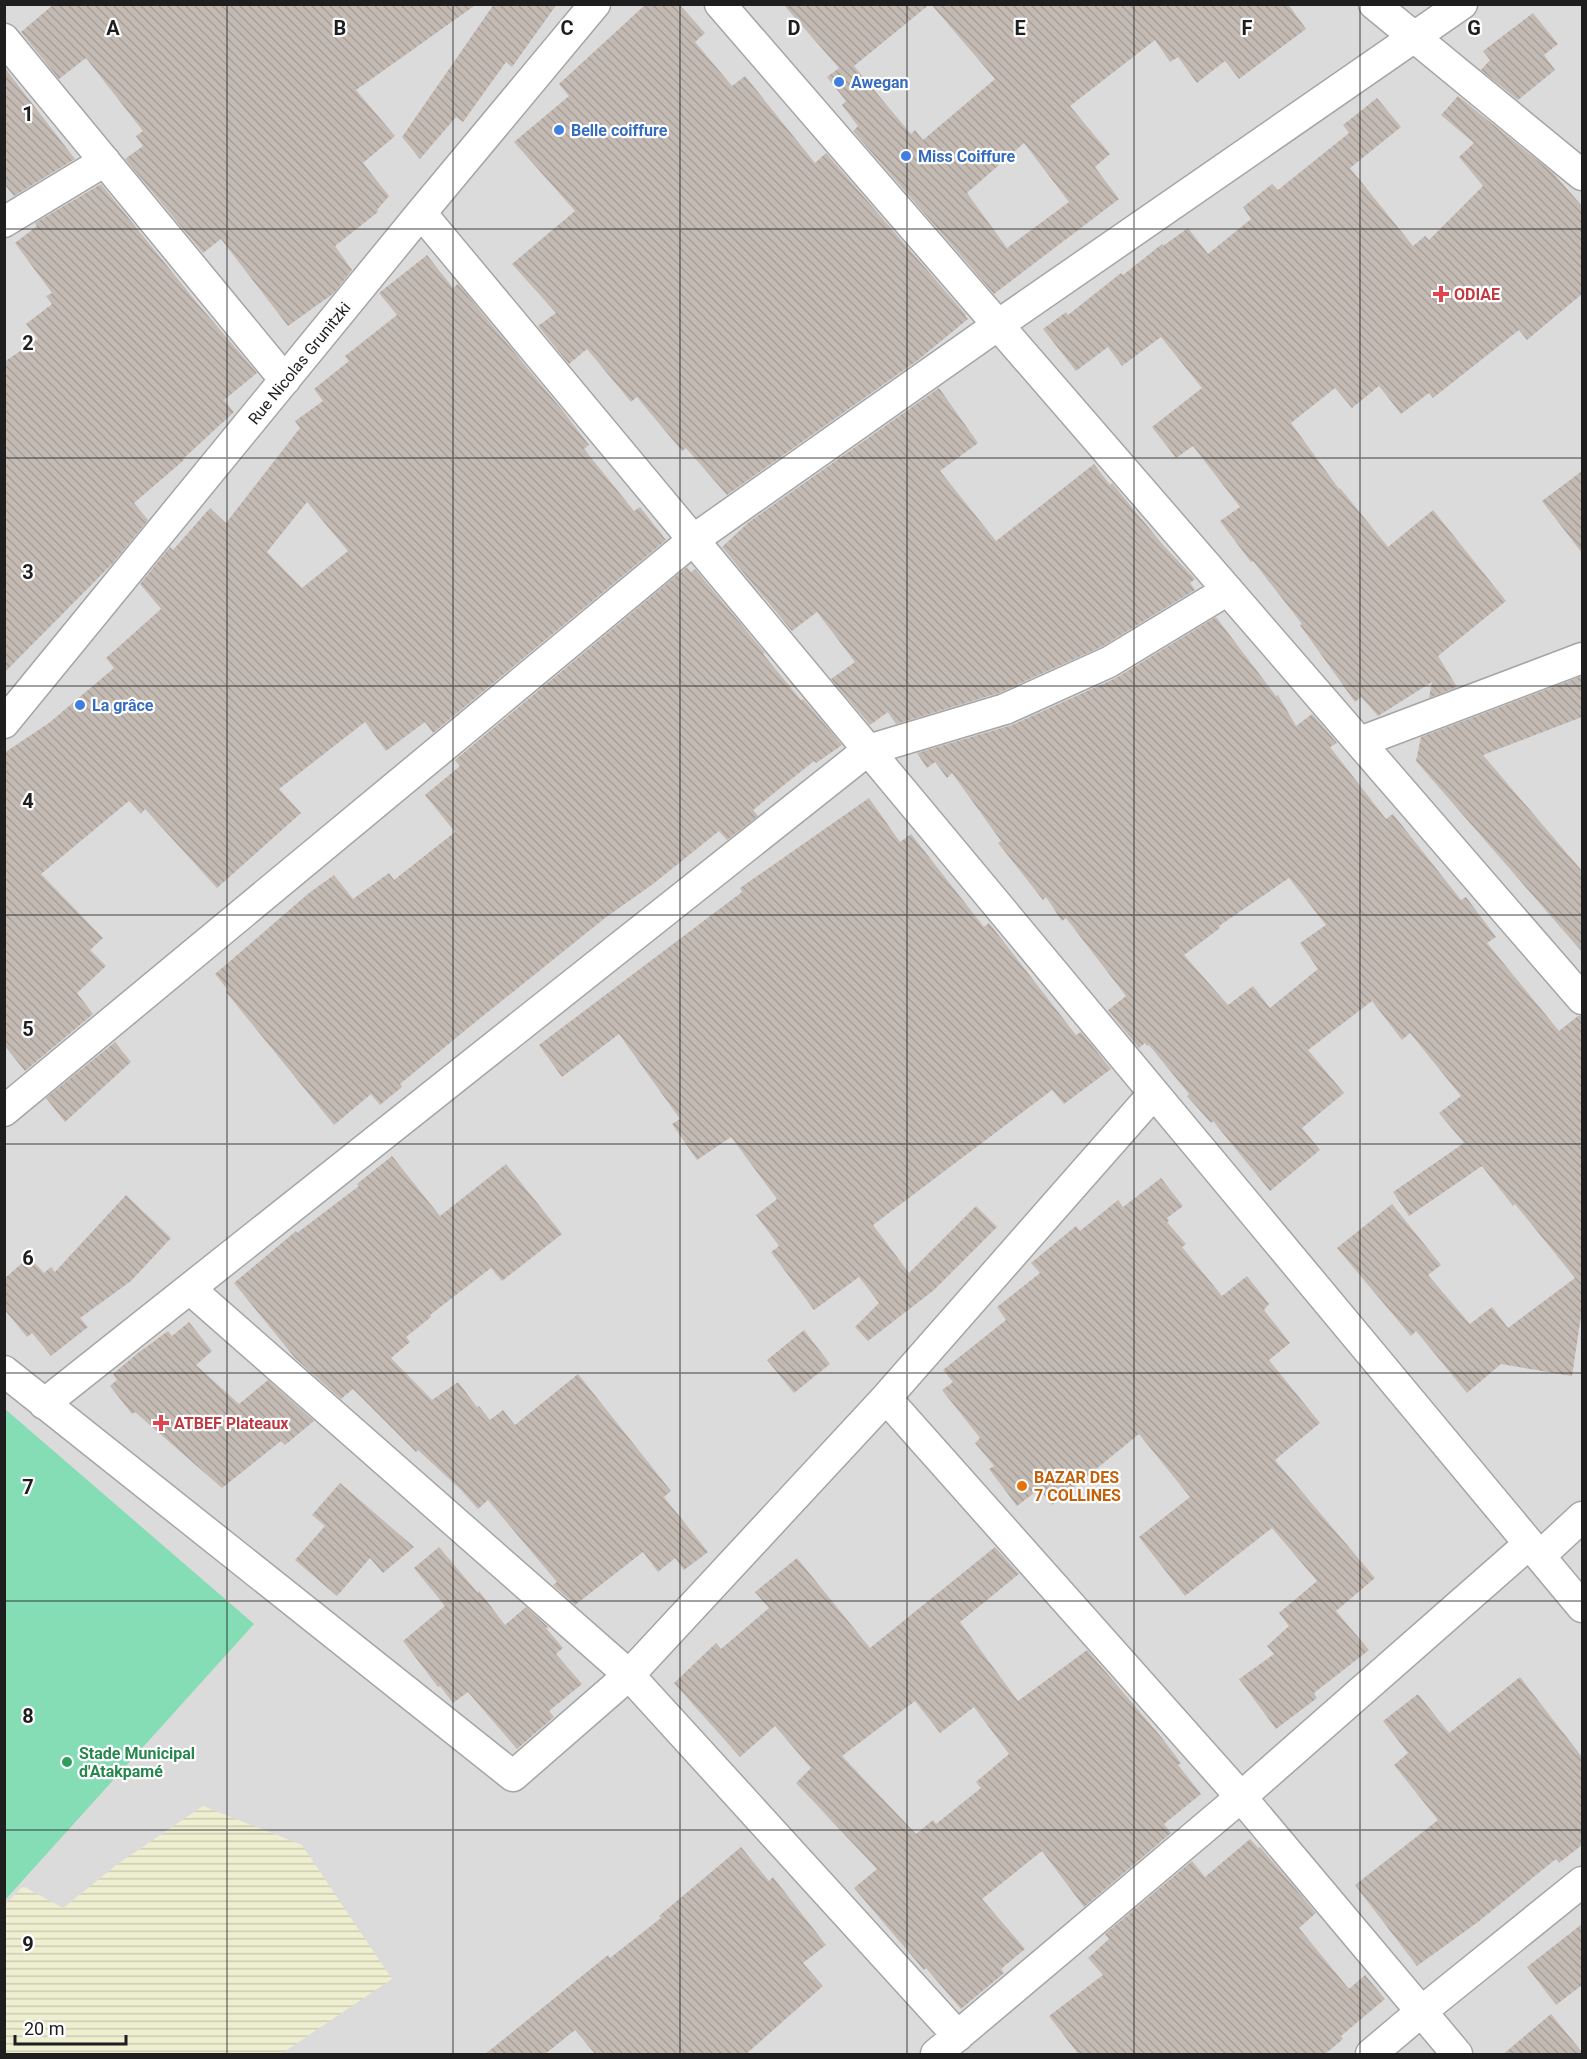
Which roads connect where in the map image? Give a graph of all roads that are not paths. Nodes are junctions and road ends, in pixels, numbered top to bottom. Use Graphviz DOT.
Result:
graph roads {
  1 [pos="595,4"];
  2 [pos="720,4"];
  3 [pos="1374,4"];
  4 [pos="1462,4"];
  5 [pos="1413,37"];
  6 [pos="4,39"];
  7 [pos="105,161"];
  8 [pos="1582,175"];
  9 [pos="421,213"];
  10 [pos="4,222"];
  11 [pos="998,325"];
  12 [pos="285,380"];
  13 [pos="693,540"];
  14 [pos="1228,591"];
  15 [pos="1582,658"];
  16 [pos="4,723"];
  17 [pos="1360,742"];
  18 [pos="868,750"];
  19 [pos="1582,999"];
  20 [pos="1154,1093"];
  21 [pos="4,1111"];
  22 [pos="190,1289"];
  23 [pos="4,1371"];
  24 [pos="886,1398"];
  25 [pos="44,1404"];
  26 [pos="1582,1517"];
  27 [pos="1535,1550"];
  28 [pos="1582,1607"];
  29 [pos="629,1674"];
  30 [pos="1241,1797"];
  31 [pos="1582,1882"];
  32 [pos="1422,2011"];
  33 [pos="947,2045"];
  34 [pos="1371,2055"];
  35 [pos="1457,2055"];
  1 -- 9 [label="street, Rue Nicolas Grunitzki"];
  2 -- 11 [label="street"];
  3 -- 5 [label="street"];
  4 -- 5 [label="street"];
  5 -- 8 [label="street"];
  5 -- 11 [label="street"];
  6 -- 7 [label="street"];
  7 -- 10 [label="street"];
  7 -- 12 [label="street"];
  9 -- 12 [label="street, Rue Nicolas Grunitzki"];
  9 -- 13 [label="street"];
  11 -- 13 [label="street"];
  11 -- 14 [label="street"];
  12 -- 16 [label="street, Rue Nicolas Grunitzki"];
  13 -- 18 [label="street"];
  13 -- 21 [label="street"];
  14 -- 17 [label="street"];
  14 -- 18 [label="street"];
  15 -- 17 [label="street"];
  17 -- 19 [label="street"];
  18 -- 20 [label="street"];
  18 -- 22 [label="street"];
  20 -- 24 [label="street"];
  20 -- 27 [label="street"];
  22 -- 25 [label="street"];
  22 -- 29 [label="street"];
  23 -- 25 [label="street"];
  24 -- 29 [label="street"];
  24 -- 30 [label="street"];
  25 -- 29 [label="street"];
  26 -- 27 [label="street"];
  27 -- 28 [label="street"];
  27 -- 30 [label="street"];
  29 -- 33 [label="street"];
  30 -- 32 [label="street"];
  30 -- 33 [label="street"];
  31 -- 32 [label="street"];
  32 -- 34 [label="street"];
  32 -- 35 [label="street"];
}
